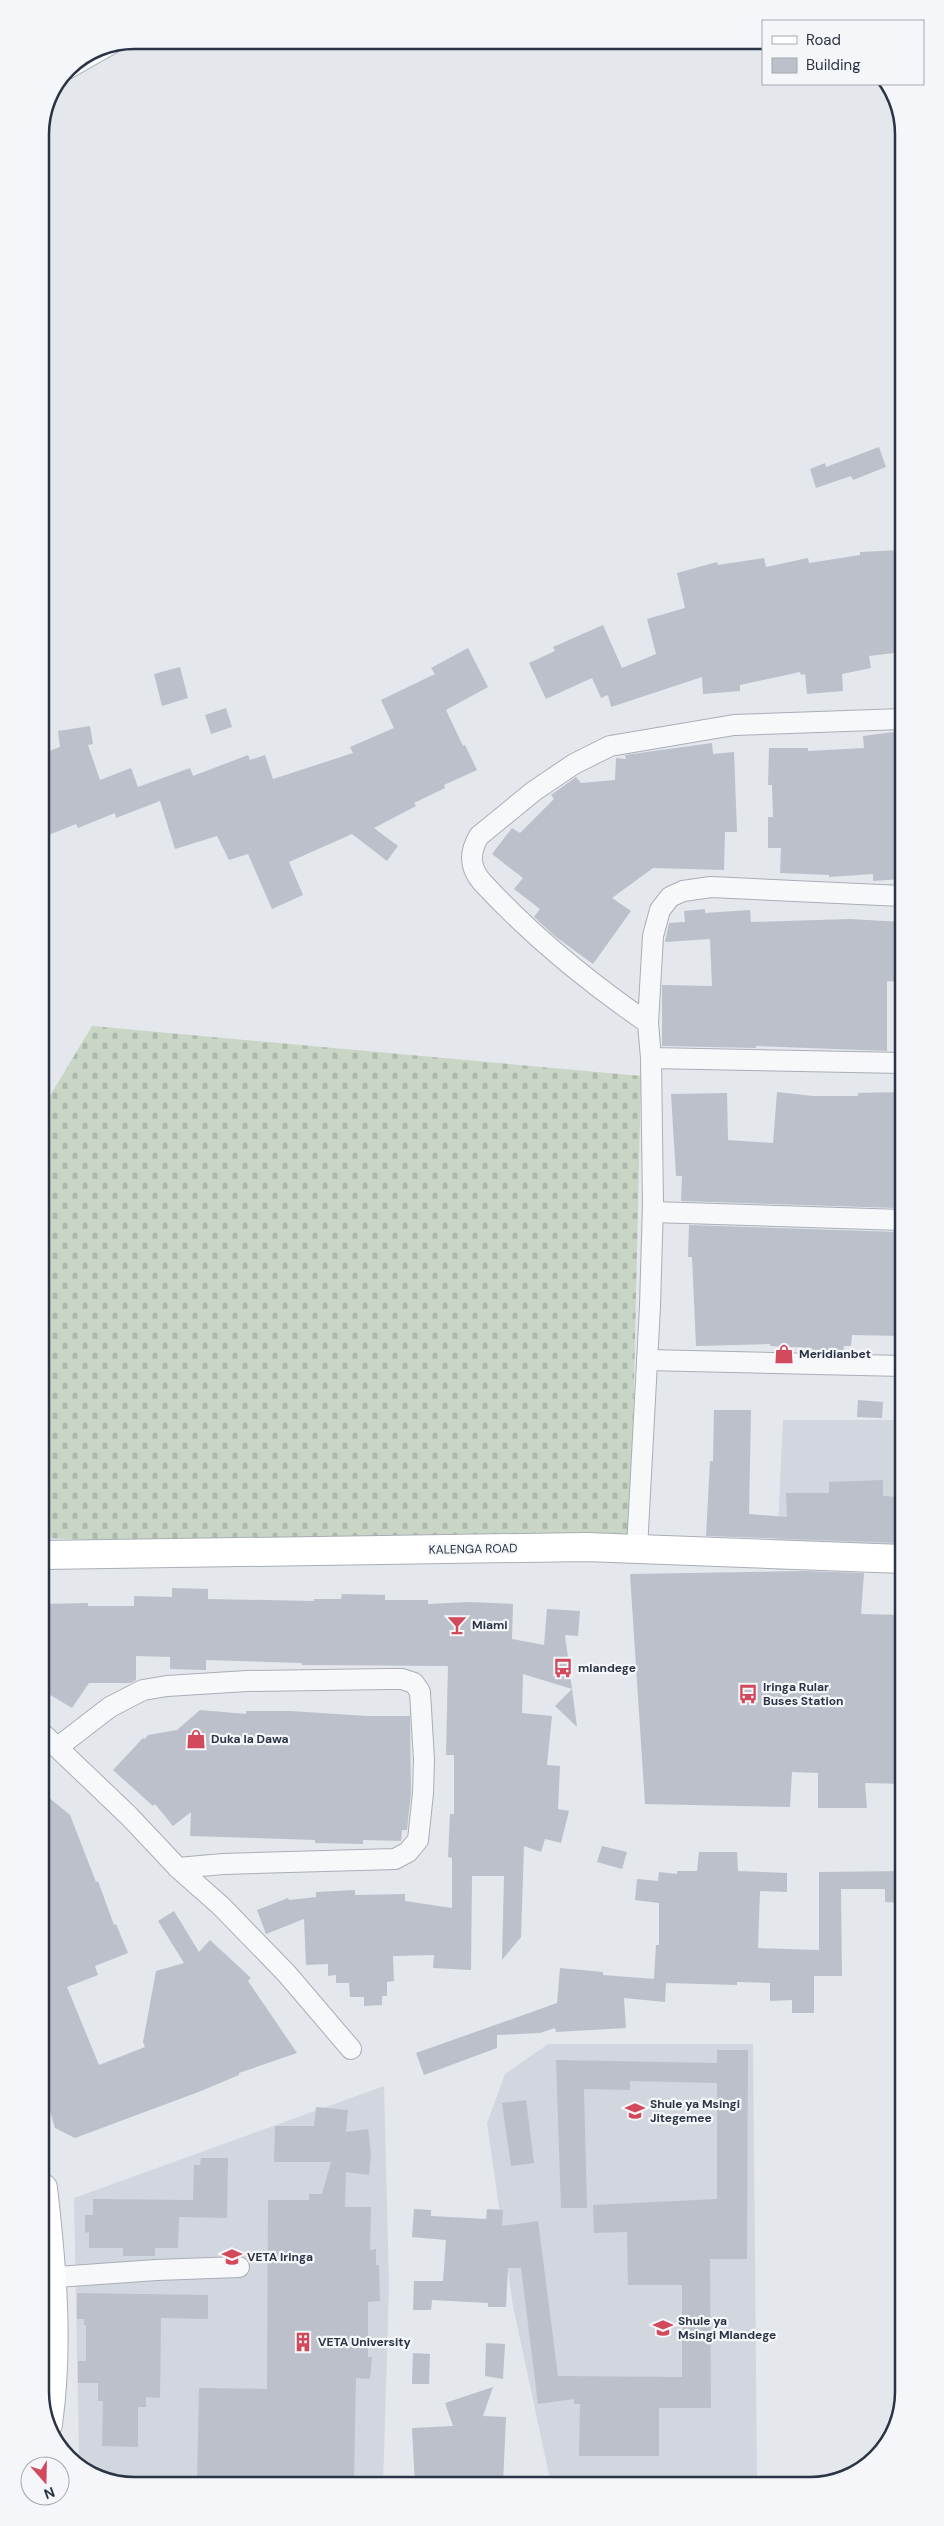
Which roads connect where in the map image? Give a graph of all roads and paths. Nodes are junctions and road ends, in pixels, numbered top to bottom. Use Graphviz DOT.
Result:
graph roads {
  1 [pos="895,719"];
  2 [pos="895,896"];
  3 [pos="648,1023"];
  4 [pos="651,1058"];
  5 [pos="895,1063"];
  6 [pos="653,1212"];
  7 [pos="895,1220"];
  8 [pos="647,1360"];
  9 [pos="895,1366"];
  10 [pos="637,1549"];
  11 [pos="49,1555"];
  12 [pos="895,1559"];
  13 [pos="49,1740"];
  14 [pos="58,1748"];
  15 [pos="178,1868"];
  16 [pos="351,2049"];
  17 [pos="239,2267"];
  18 [pos="49,2278"];
  19 [pos="49,2307"];
  20 [pos="50,2408"];
  1 -- 3 [label="street"];
  2 -- 3 [label="street"];
  3 -- 4 [label="street"];
  4 -- 5 [label="street"];
  4 -- 6 [label="street"];
  6 -- 7 [label="street"];
  6 -- 8 [label="street"];
  8 -- 9 [label="street"];
  8 -- 10 [label="street"];
  10 -- 11 [label="main road, KALENGA ROAD"];
  10 -- 12 [label="main road, KALENGA ROAD"];
  13 -- 14 [label="street"];
  14 -- 15 [label="street"];
  14 -- 15 [label="street"];
  15 -- 16 [label="street"];
  17 -- 18 [label="street"];
  19 -- 20 [label="main road"];
}
